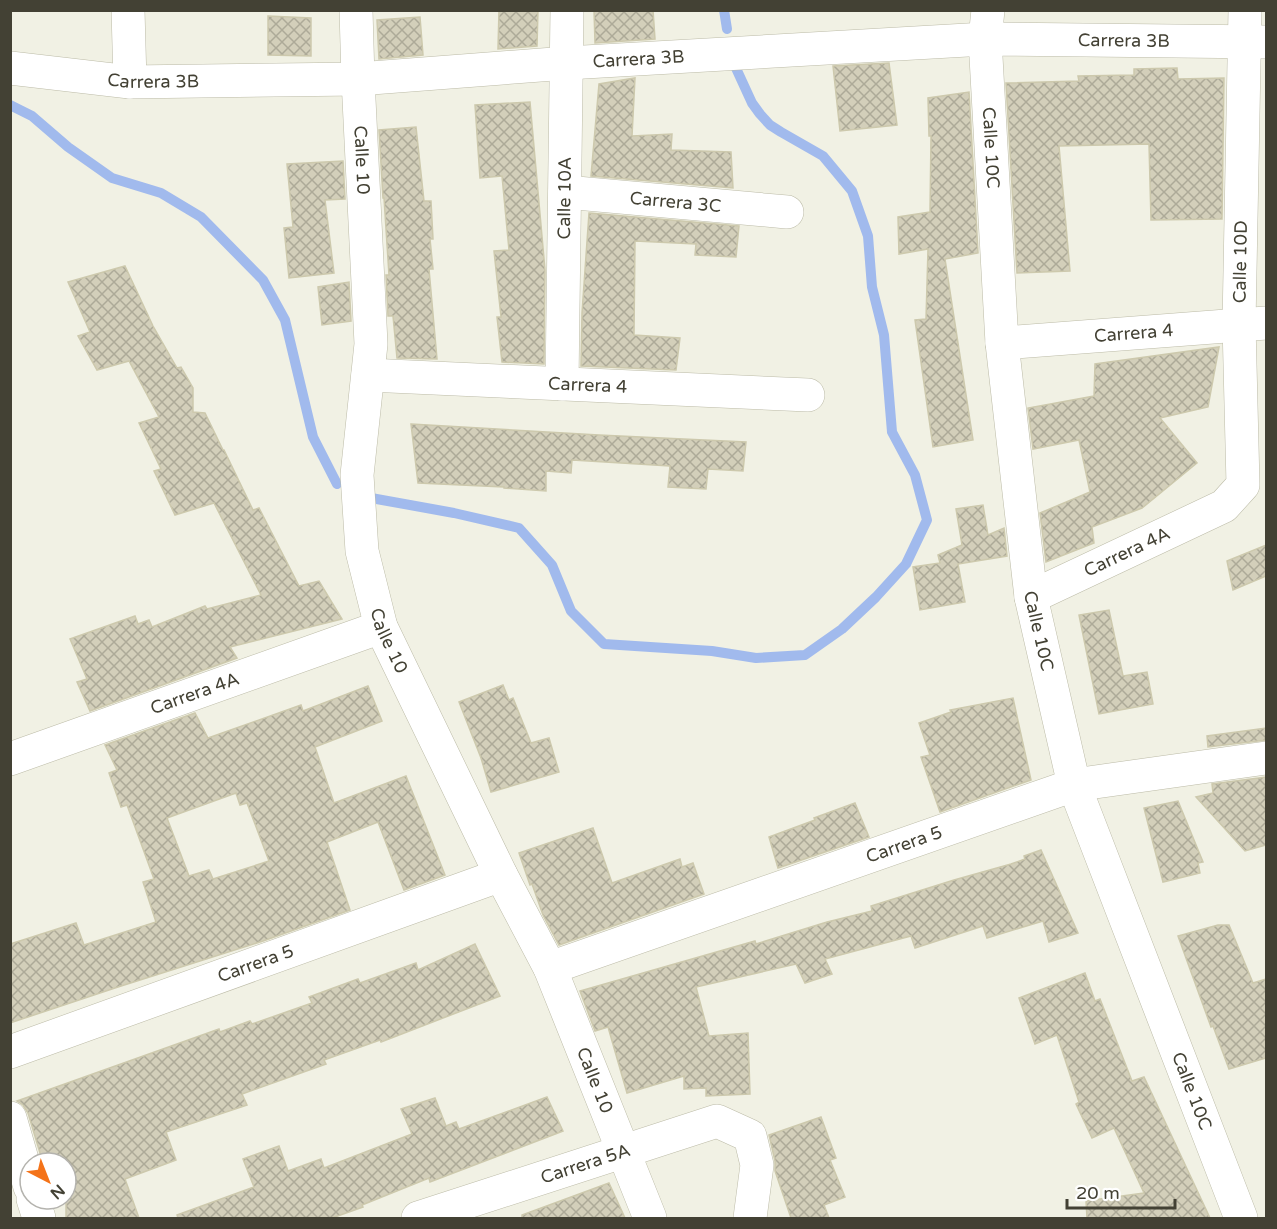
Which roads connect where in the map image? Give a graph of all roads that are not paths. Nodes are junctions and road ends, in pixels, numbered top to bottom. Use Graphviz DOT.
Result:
graph roads {
  1 [pos="128,10"];
  2 [pos="356,10"];
  3 [pos="567,10"];
  4 [pos="986,25"];
  5 [pos="1252,31"];
  6 [pos="567,63"];
  7 [pos="10,68"];
  8 [pos="358,79"];
  9 [pos="130,82"];
  10 [pos="565,192"];
  11 [pos="787,212"];
  12 [pos="1253,323"];
  13 [pos="1002,343"];
  14 [pos="368,375"];
  15 [pos="562,384"];
  16 [pos="808,395"];
  17 [pos="1224,506"];
  18 [pos="1031,597"];
  19 [pos="381,627"];
  20 [pos="1266,758"];
  21 [pos="10,759"];
  22 [pos="1074,785"];
  23 [pos="501,875"];
  24 [pos="550,968"];
  25 [pos="10,1052"];
  26 [pos="10,1118"];
  27 [pos="20,1151"];
  28 [pos="624,1152"];
  29 [pos="418,1218"];
  30 [pos="650,1218"];
  31 [pos="750,1218"];
  32 [pos="1241,1218"];
  1 -- 9 [label="street"];
  2 -- 8 [label="street, Calle 10"];
  3 -- 6 [label="street, Calle 10A"];
  4 -- 5 [label="street, Carrera 3B"];
  4 -- 6 [label="street, Carrera 3B"];
  4 -- 13 [label="street, Calle 10C"];
  5 -- 12 [label="street, Calle 10D"];
  6 -- 8 [label="street, Carrera 3B"];
  6 -- 10 [label="street, Calle 10A"];
  7 -- 9 [label="street, Carrera 3B"];
  8 -- 9 [label="street, Carrera 3B"];
  8 -- 14 [label="street, Calle 10"];
  10 -- 11 [label="street, Carrera 3C"];
  10 -- 15 [label="street, Calle 10A"];
  12 -- 13 [label="street, Carrera 4"];
  12 -- 17 [label="street, Calle 10D"];
  13 -- 18 [label="street, Calle 10C"];
  14 -- 15 [label="street, Carrera 4"];
  14 -- 19 [label="street, Calle 10"];
  15 -- 16 [label="street, Carrera 4"];
  17 -- 18 [label="street, Carrera 4A"];
  18 -- 22 [label="street, Calle 10C"];
  19 -- 21 [label="street, Carrera 4A"];
  19 -- 23 [label="street, Calle 10"];
  20 -- 22 [label="street, Carrera 5"];
  22 -- 24 [label="street, Carrera 5"];
  22 -- 32 [label="street, Calle 10C"];
  23 -- 24 [label="street, Calle 10"];
  23 -- 25 [label="street, Carrera 5"];
  24 -- 28 [label="street, Calle 10"];
  26 -- 27 [label="street"];
  28 -- 29 [label="street, Carrera 5A"];
  28 -- 30 [label="street, Calle 10"];
  28 -- 31 [label="street, Carrera 5A"];
}
